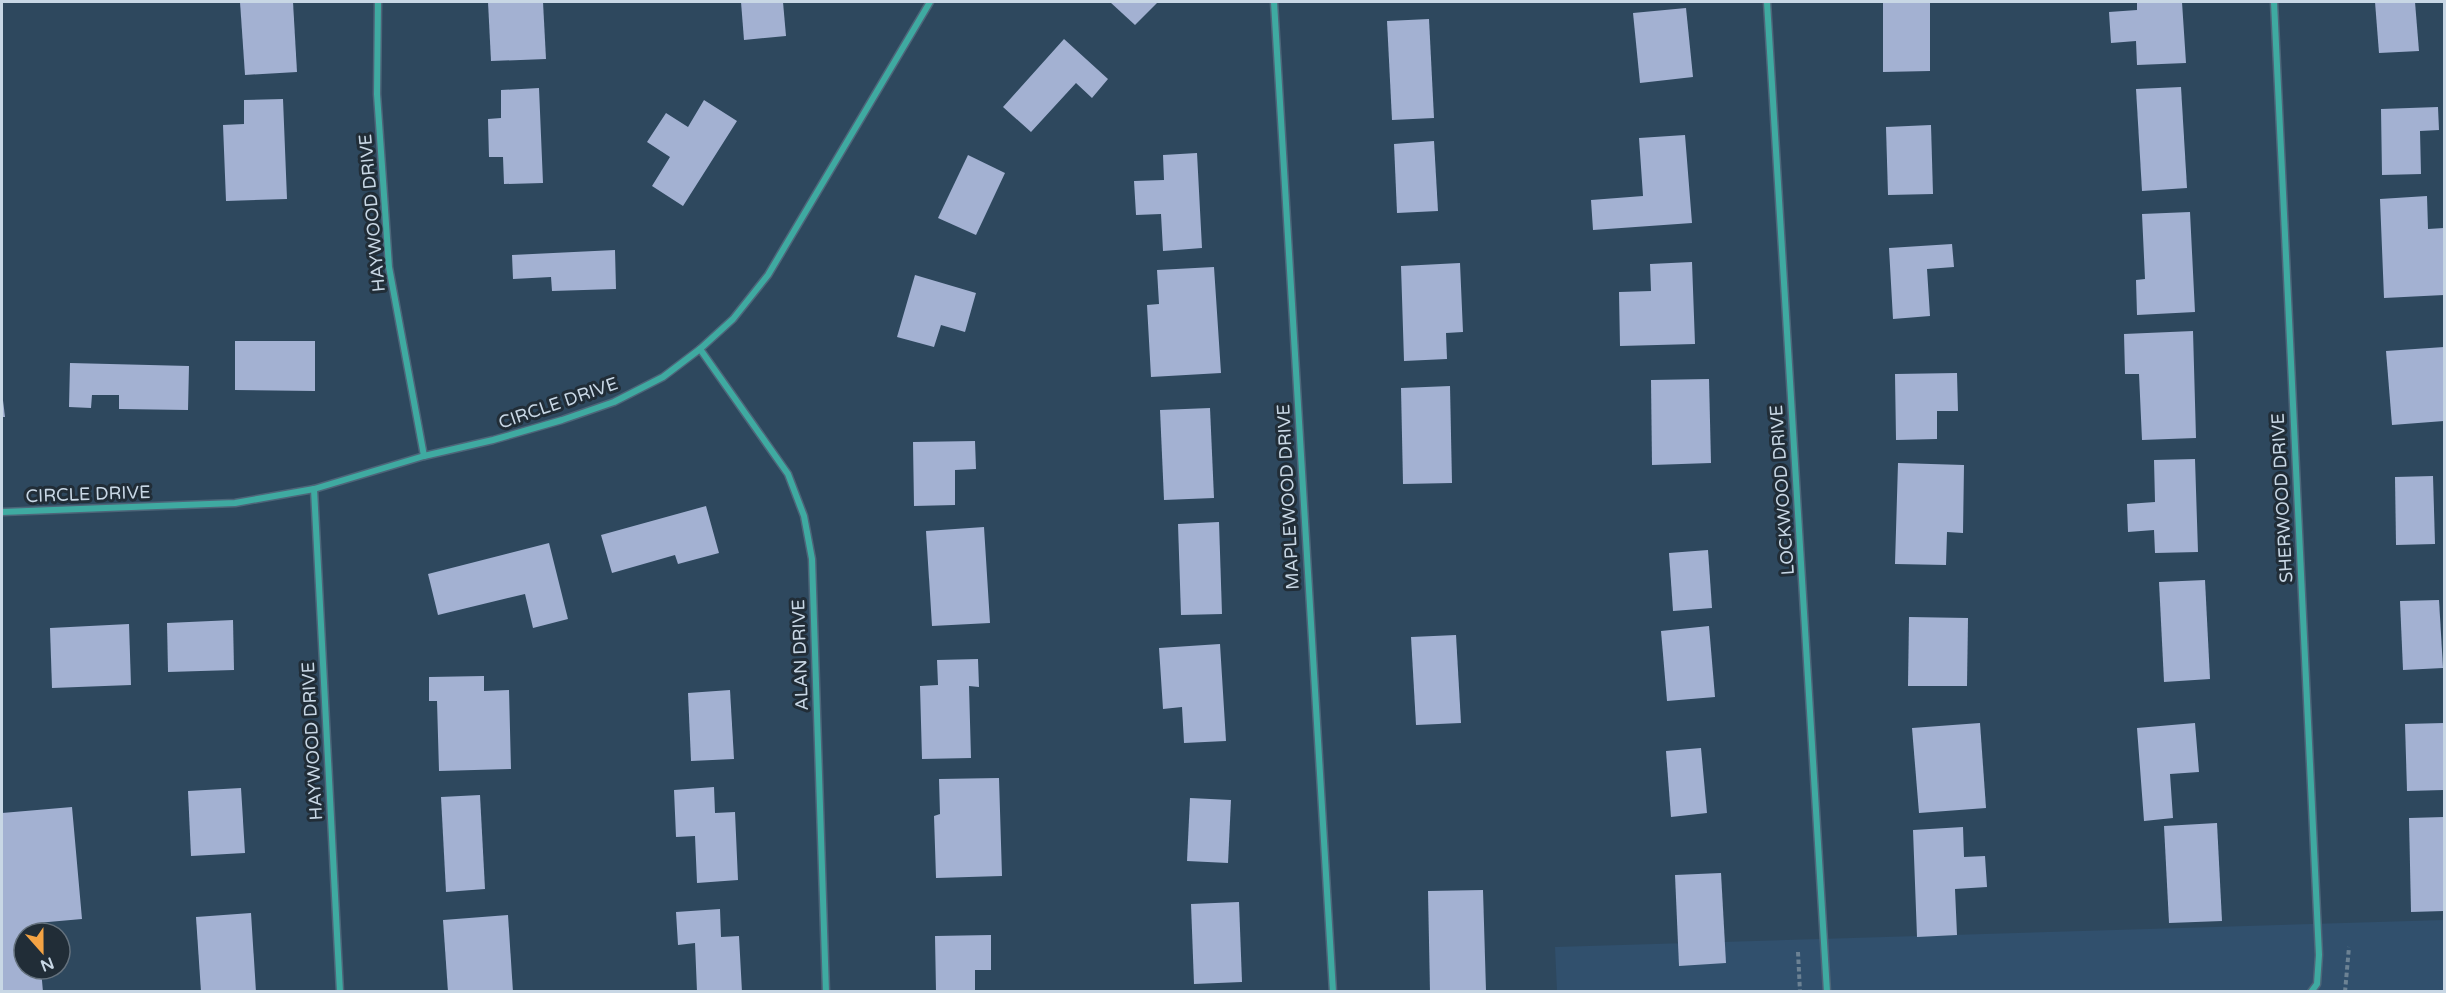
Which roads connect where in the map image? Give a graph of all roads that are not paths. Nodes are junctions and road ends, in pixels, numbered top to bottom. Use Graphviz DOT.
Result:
graph roads {
  1 [pos="378,2"];
  2 [pos="930,2"];
  3 [pos="1274,2"];
  4 [pos="1767,2"];
  5 [pos="2274,2"];
  6 [pos="700,349"];
  7 [pos="424,456"];
  8 [pos="314,489"];
  9 [pos="2,512"];
  10 [pos="340,992"];
  11 [pos="826,992"];
  12 [pos="1333,992"];
  13 [pos="1827,992"];
  14 [pos="2311,992"];
  1 -- 7 [label="street, HAYWOOD DRIVE"];
  2 -- 6 [label="street, CIRCLE DRIVE"];
  3 -- 12 [label="street, MAPLEWOOD DRIVE"];
  4 -- 13 [label="street, LOCKWOOD DRIVE"];
  5 -- 14 [label="street, SHERWOOD DRIVE"];
  6 -- 7 [label="street, CIRCLE DRIVE"];
  6 -- 11 [label="street, ALAN DRIVE"];
  7 -- 8 [label="street, CIRCLE DRIVE"];
  8 -- 9 [label="street, CIRCLE DRIVE"];
  8 -- 10 [label="street, HAYWOOD DRIVE"];
}
